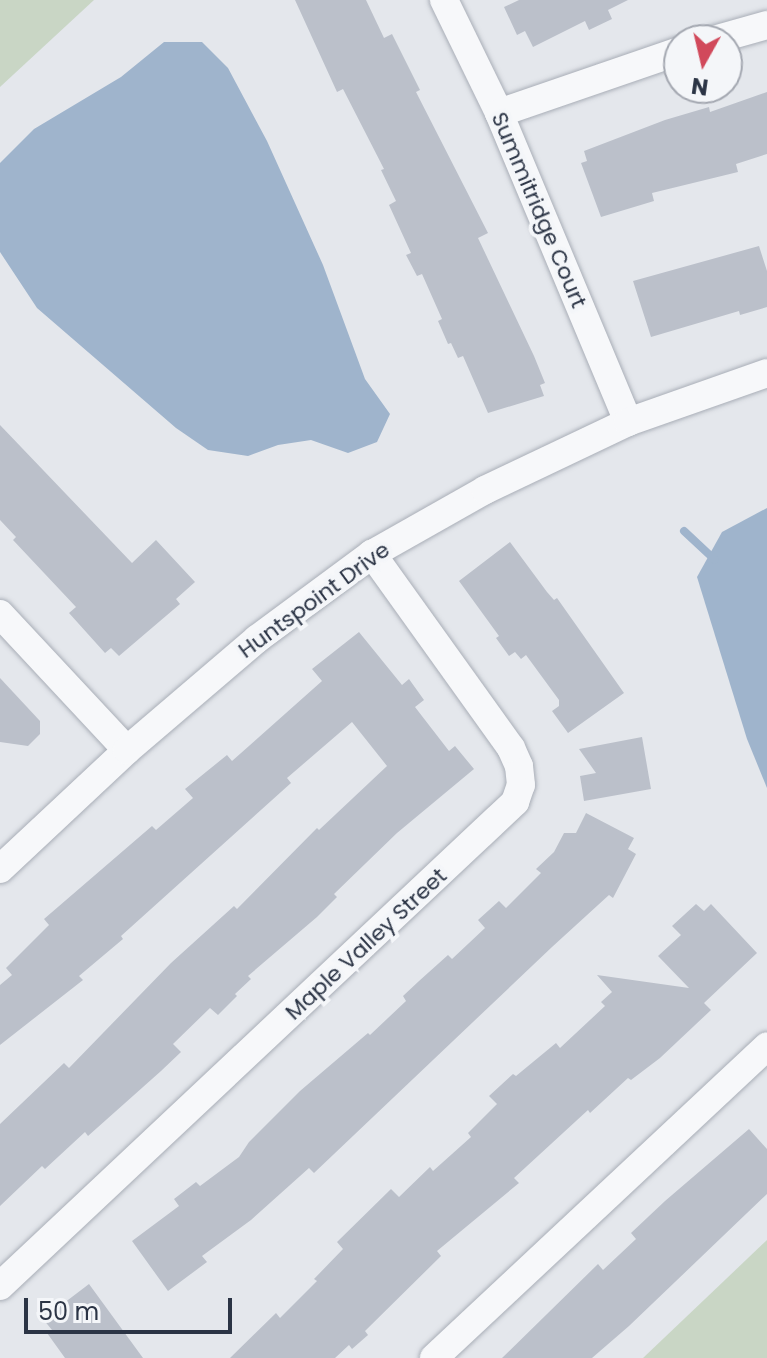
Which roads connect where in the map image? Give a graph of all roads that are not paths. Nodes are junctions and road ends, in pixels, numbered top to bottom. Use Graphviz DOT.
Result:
graph roads {
  1 [pos="444,0"];
  2 [pos="767,25"];
  3 [pos="743,32"];
  4 [pos="663,57"];
  5 [pos="499,113"];
  6 [pos="767,373"];
  7 [pos="628,422"];
  8 [pos="372,554"];
  9 [pos="0,614"];
  10 [pos="127,750"];
  11 [pos="0,869"];
  12 [pos="767,1046"];
  13 [pos="0,1286"];
  14 [pos="434,1358"];
  1 -- 5 [label="street, Summitridge Court"];
  2 -- 3 [label="street"];
  4 -- 5 [label="street"];
  5 -- 7 [label="street, Summitridge Court"];
  6 -- 7 [label="street, Huntspoint Drive"];
  7 -- 8 [label="street, Huntspoint Drive"];
  8 -- 10 [label="street, Huntspoint Drive"];
  8 -- 13 [label="street, Maple Valley Street"];
  9 -- 10 [label="street"];
  10 -- 11 [label="street, Huntspoint Drive"];
  12 -- 14 [label="street"];
}
